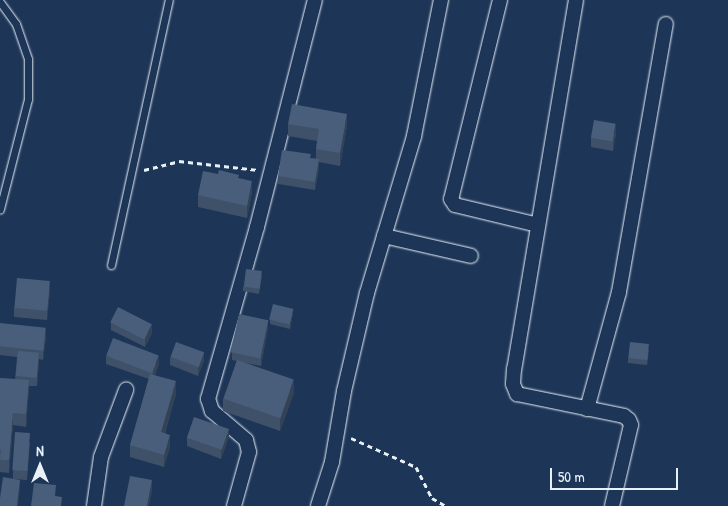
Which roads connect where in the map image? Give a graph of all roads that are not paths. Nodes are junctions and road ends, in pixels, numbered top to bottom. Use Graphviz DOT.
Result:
graph roads {
  1 [pos="170,0"];
  2 [pos="315,0"];
  3 [pos="441,0"];
  4 [pos="500,0"];
  5 [pos="576,0"];
  6 [pos="0,2"];
  7 [pos="666,24"];
  8 [pos="0,209"];
  9 [pos="538,224"];
  10 [pos="384,236"];
  11 [pos="471,256"];
  12 [pos="111,265"];
  13 [pos="126,390"];
  14 [pos="588,409"];
  15 [pos="94,506"];
  16 [pos="234,506"];
  17 [pos="318,506"];
  18 [pos="612,506"];
  1 -- 12 [label="lane"];
  2 -- 16 [label="street"];
  3 -- 10 [label="street"];
  4 -- 9 [label="street"];
  5 -- 9 [label="street"];
  6 -- 8 [label="lane"];
  7 -- 14 [label="street"];
  9 -- 14 [label="street"];
  10 -- 11 [label="street"];
  10 -- 17 [label="street"];
  13 -- 15 [label="street"];
  14 -- 18 [label="street"];
}
